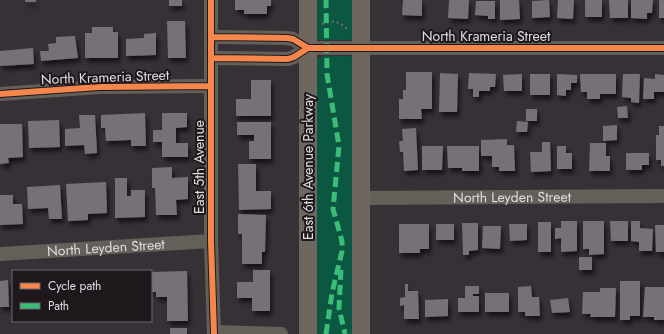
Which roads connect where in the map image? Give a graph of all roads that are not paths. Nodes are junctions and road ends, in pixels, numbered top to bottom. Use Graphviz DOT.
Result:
graph roads {
  1 [pos="211,0"];
  2 [pos="308,0"];
  3 [pos="361,0"];
  4 [pos="211,37"];
  5 [pos="361,40"];
  6 [pos="308,48"];
  7 [pos="664,48"];
  8 [pos="211,58"];
  9 [pos="211,86"];
  10 [pos="0,94"];
  11 [pos="664,196"];
  12 [pos="361,198"];
  13 [pos="212,241"];
  14 [pos="0,254"];
  15 [pos="214,333"];
  16 [pos="281,334"];
  17 [pos="308,334"];
  18 [pos="361,334"];
  1 -- 4 [label="street, East 5th Avenue"];
  2 -- 6 [label="main road, East 6th Avenue Parkway"];
  3 -- 5 [label="main road"];
  4 -- 6 [label="street, North Krameria Street"];
  4 -- 8 [label="street, East 5th Avenue"];
  5 -- 6 [label="street, North Krameria Street"];
  5 -- 7 [label="street, North Krameria Street"];
  5 -- 12 [label="main road"];
  6 -- 8 [label="street"];
  6 -- 17 [label="main road, East 6th Avenue Parkway"];
  8 -- 9 [label="street, East 5th Avenue"];
  9 -- 10 [label="street, North Krameria Street"];
  9 -- 13 [label="street, East 5th Avenue"];
  11 -- 12 [label="street, North Leyden Street"];
  12 -- 18 [label="main road"];
  13 -- 14 [label="street, North Leyden Street"];
  13 -- 15 [label="street, East 5th Avenue"];
  15 -- 16 [label="street"];
}
